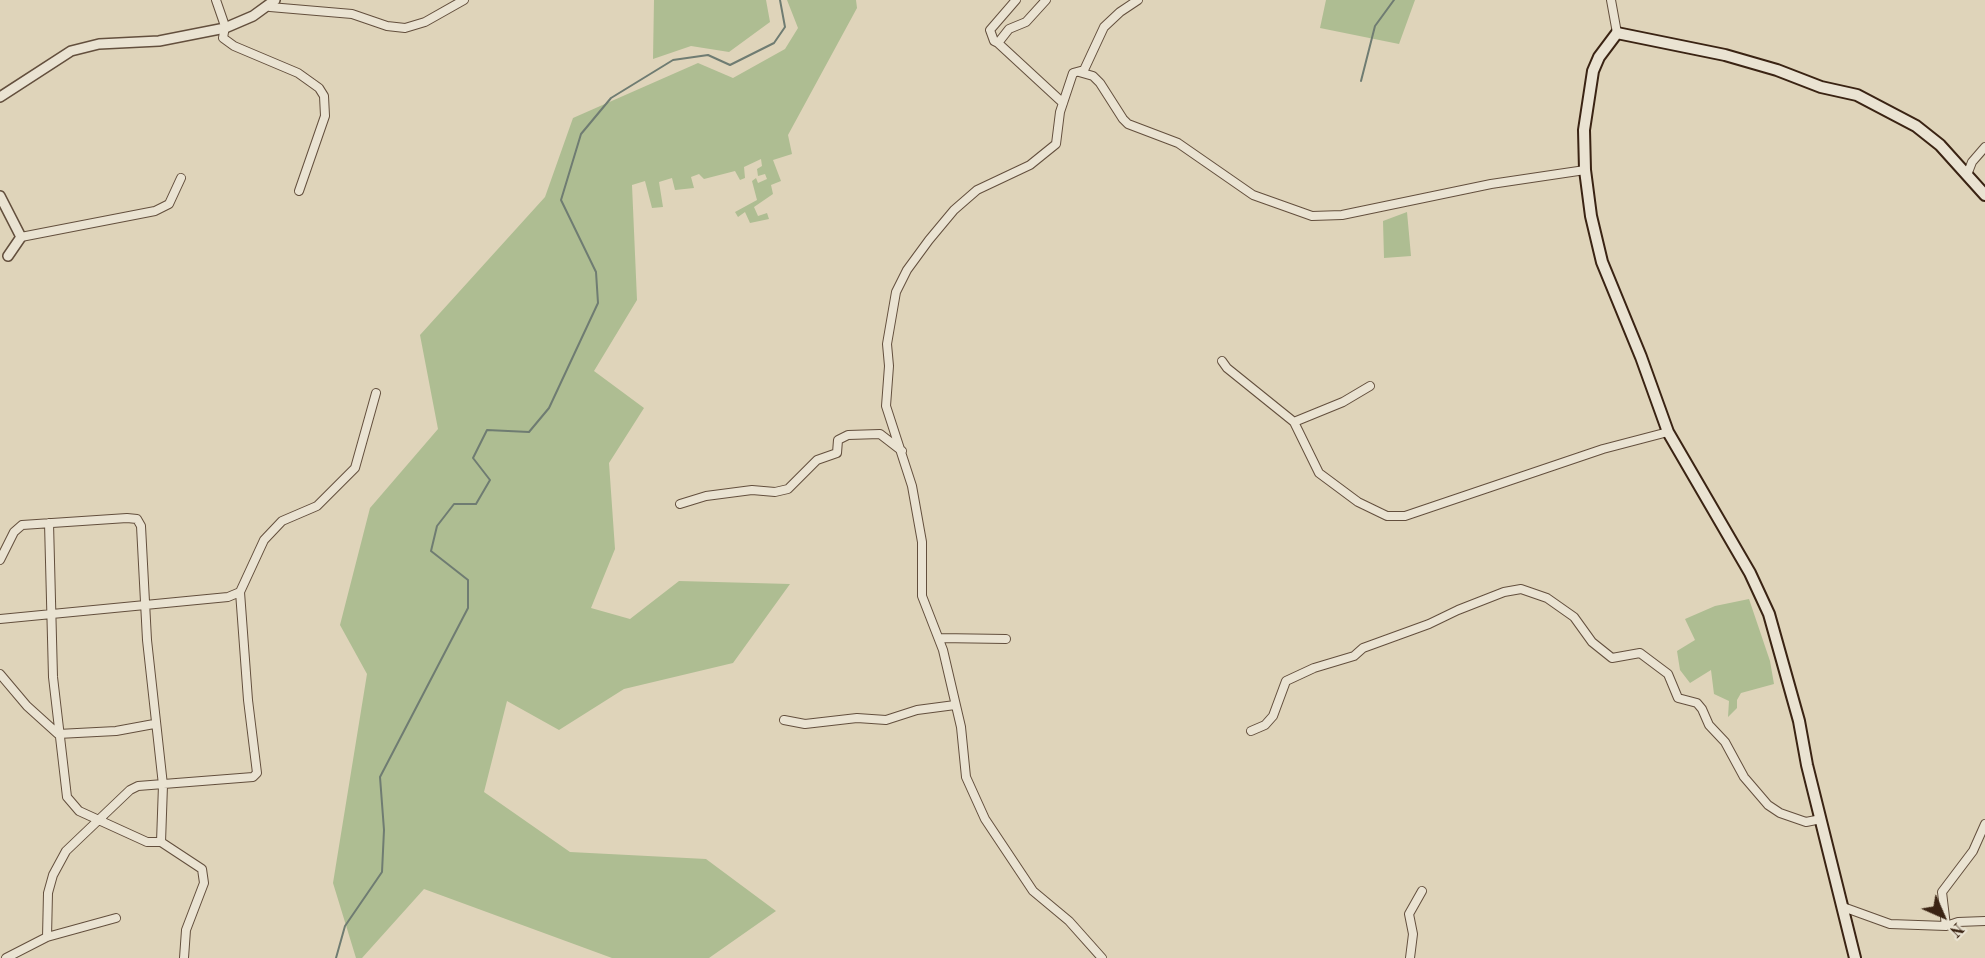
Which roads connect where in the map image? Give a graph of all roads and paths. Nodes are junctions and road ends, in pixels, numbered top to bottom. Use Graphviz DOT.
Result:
graph roads {
  1 [pos="216,0"];
  2 [pos="1016,0"];
  3 [pos="1046,0"];
  4 [pos="1138,0"];
  5 [pos="1611,0"];
  6 [pos="458,1"];
  7 [pos="272,3"];
  8 [pos="225,28"];
  9 [pos="1617,33"];
  10 [pos="998,42"];
  11 [pos="1073,73"];
  12 [pos="0,97"];
  13 [pos="1062,104"];
  14 [pos="1985,147"];
  15 [pos="1585,170"];
  16 [pos="1967,175"];
  17 [pos="181,178"];
  18 [pos="299,191"];
  19 [pos="1985,195"];
  20 [pos="0,196"];
  21 [pos="21,237"];
  22 [pos="4,258"];
  23 [pos="1222,361"];
  24 [pos="1370,386"];
  25 [pos="376,393"];
  26 [pos="1294,422"];
  27 [pos="1668,432"];
  28 [pos="903,452"];
  29 [pos="680,504"];
  30 [pos="49,523"];
  31 [pos="0,560"];
  32 [pos="240,592"];
  33 [pos="144,603"];
  34 [pos="50,613"];
  35 [pos="0,619"];
  36 [pos="939,638"];
  37 [pos="1006,639"];
  38 [pos="0,674"];
  39 [pos="955,705"];
  40 [pos="784,720"];
  41 [pos="154,724"];
  42 [pos="1251,731"];
  43 [pos="58,734"];
  44 [pos="163,786"];
  45 [pos="1821,819"];
  46 [pos="100,820"];
  47 [pos="1985,825"];
  48 [pos="161,842"];
  49 [pos="1422,891"];
  50 [pos="1843,907"];
  51 [pos="116,918"];
  52 [pos="1985,921"];
  53 [pos="1946,926"];
  54 [pos="47,937"];
  55 [pos="6,958"];
  56 [pos="184,958"];
  57 [pos="1102,958"];
  58 [pos="1410,958"];
  59 [pos="1855,958"];
  1 -- 8 [label="street"];
  2 -- 10 [label="street"];
  3 -- 10 [label="street"];
  4 -- 11 [label="street"];
  5 -- 9 [label="street"];
  6 -- 7 [label="street"];
  7 -- 8 [label="street"];
  8 -- 12 [label="street"];
  8 -- 18 [label="street"];
  9 -- 15 [label="main road"];
  9 -- 16 [label="main road"];
  10 -- 13 [label="street"];
  11 -- 13 [label="street"];
  11 -- 15 [label="street"];
  13 -- 28 [label="street"];
  14 -- 16 [label="street"];
  15 -- 27 [label="main road"];
  16 -- 19 [label="main road"];
  17 -- 21 [label="street"];
  20 -- 21 [label="street"];
  21 -- 22 [label="street"];
  23 -- 26 [label="street"];
  24 -- 26 [label="street"];
  25 -- 32 [label="street"];
  26 -- 27 [label="street"];
  27 -- 45 [label="main road"];
  28 -- 29 [label="street"];
  28 -- 36 [label="street"];
  30 -- 31 [label="street"];
  30 -- 33 [label="street"];
  30 -- 34 [label="street"];
  32 -- 33 [label="street"];
  32 -- 44 [label="street"];
  33 -- 34 [label="street"];
  33 -- 41 [label="street"];
  34 -- 35 [label="street"];
  34 -- 43 [label="street"];
  36 -- 37 [label="street"];
  36 -- 39 [label="street"];
  38 -- 43 [label="street"];
  39 -- 40 [label="street"];
  39 -- 57 [label="street"];
  41 -- 43 [label="street"];
  41 -- 44 [label="street"];
  42 -- 45 [label="street"];
  43 -- 46 [label="street"];
  44 -- 46 [label="street"];
  44 -- 48 [label="street"];
  45 -- 50 [label="main road"];
  46 -- 48 [label="street"];
  46 -- 54 [label="street"];
  47 -- 53 [label="street"];
  48 -- 56 [label="street"];
  49 -- 58 [label="street"];
  50 -- 53 [label="street"];
  50 -- 59 [label="main road"];
  51 -- 54 [label="street"];
  52 -- 53 [label="street"];
  54 -- 55 [label="street"];
}
